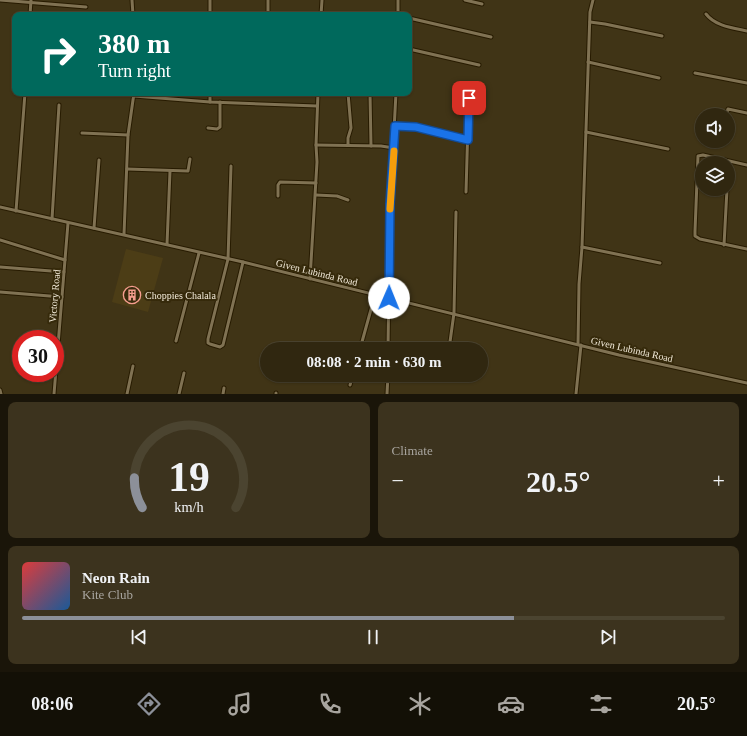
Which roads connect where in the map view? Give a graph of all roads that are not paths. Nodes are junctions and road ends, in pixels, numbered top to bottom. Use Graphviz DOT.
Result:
graph roads {
  1 [pos="0,0"];
  2 [pos="132,0"];
  3 [pos="210,0"];
  4 [pos="268,0"];
  5 [pos="322,0"];
  6 [pos="398,0"];
  7 [pos="465,0"];
  8 [pos="593,0"];
  9 [pos="31,1"];
  10 [pos="482,4"];
  11 [pos="86,7"];
  12 [pos="30,12"];
  13 [pos="133,12"];
  14 [pos="210,12"];
  15 [pos="268,12"];
  16 [pos="321,12"];
  17 [pos="398,12"];
  18 [pos="706,14"];
  19 [pos="412,19"];
  20 [pos="590,22"];
  21 [pos="747,31"];
  22 [pos="662,36"];
  23 [pos="491,37"];
  24 [pos="412,50"];
  25 [pos="588,62"];
  26 [pos="479,65"];
  27 [pos="695,73"];
  28 [pos="659,78"];
  29 [pos="747,83"];
  30 [pos="469,89"];
  31 [pos="25,96"];
  32 [pos="134,96"];
  33 [pos="153,96"];
  34 [pos="210,96"];
  35 [pos="318,96"];
  36 [pos="348,96"];
  37 [pos="370,96"];
  38 [pos="396,96"];
  39 [pos="210,102"];
  40 [pos="220,102"];
  41 [pos="59,105"];
  42 [pos="317,106"];
  43 [pos="735,110"];
  44 [pos="747,113"];
  45 [pos="395,126"];
  46 [pos="208,128"];
  47 [pos="586,132"];
  48 [pos="82,133"];
  49 [pos="128,135"];
  50 [pos="468,140"];
  51 [pos="316,145"];
  52 [pos="348,146"];
  53 [pos="371,146"];
  54 [pos="394,148"];
  55 [pos="668,149"];
  56 [pos="190,159"];
  57 [pos="99,160"];
  58 [pos="735,163"];
  59 [pos="747,165"];
  60 [pos="231,166"];
  61 [pos="127,169"];
  62 [pos="170,171"];
  63 [pos="316,183"];
  64 [pos="466,192"];
  65 [pos="316,195"];
  66 [pos="278,196"];
  67 [pos="696,196"];
  68 [pos="727,196"];
  69 [pos="348,200"];
  70 [pos="0,207"];
  71 [pos="16,211"];
  72 [pos="456,212"];
  73 [pos="52,219"];
  74 [pos="68,223"];
  75 [pos="94,228"];
  76 [pos="124,234"];
  77 [pos="0,240"];
  78 [pos="167,244"];
  79 [pos="724,245"];
  80 [pos="582,247"];
  81 [pos="747,249"];
  82 [pos="199,252"];
  83 [pos="228,259"];
  84 [pos="65,260"];
  85 [pos="243,262"];
  86 [pos="660,263"];
  87 [pos="0,267"];
  88 [pos="64,272"];
  89 [pos="310,279"];
  90 [pos="0,292"];
  91 [pos="375,295"];
  92 [pos="62,297"];
  93 [pos="389,298"];
  94 [pos="454,313"];
  95 [pos="176,341"];
  96 [pos="362,342"];
  97 [pos="388,342"];
  98 [pos="450,342"];
  99 [pos="580,345"];
  100 [pos="133,366"];
  101 [pos="184,373"];
  102 [pos="351,382"];
  103 [pos="388,382"];
  104 [pos="747,383"];
  105 [pos="350,385"];
  106 [pos="224,388"];
  107 [pos="0,390"];
  108 [pos="1,394"];
  109 [pos="54,394"];
  110 [pos="127,394"];
  111 [pos="179,394"];
  112 [pos="223,394"];
  113 [pos="387,394"];
  114 [pos="576,394"];
  1 -- 9 [label="street"];
  2 -- 13 [label="street"];
  3 -- 14 [label="street"];
  4 -- 15 [label="street"];
  5 -- 16 [label="street"];
  6 -- 17 [label="street"];
  7 -- 10 [label="street"];
  8 -- 20 [label="street"];
  9 -- 11 [label="street"];
  9 -- 12 [label="street"];
  18 -- 21 [label="street"];
  19 -- 23 [label="street"];
  20 -- 22 [label="street"];
  20 -- 25 [label="street"];
  24 -- 26 [label="street"];
  25 -- 28 [label="street"];
  25 -- 47 [label="street"];
  27 -- 29 [label="street"];
  30 -- 50 [label="street"];
  31 -- 71 [label="street"];
  32 -- 49 [label="street"];
  33 -- 39 [label="street"];
  34 -- 39 [label="street"];
  35 -- 42 [label="street"];
  36 -- 52 [label="street"];
  37 -- 53 [label="street"];
  38 -- 45 [label="street"];
  39 -- 40 [label="street"];
  40 -- 42 [label="street"];
  40 -- 46 [label="street"];
  41 -- 73 [label="street"];
  42 -- 51 [label="street"];
  43 -- 44 [label="street"];
  45 -- 50 [label="street"];
  45 -- 54 [label="street"];
  47 -- 55 [label="street"];
  47 -- 80 [label="street"];
  48 -- 49 [label="street"];
  49 -- 61 [label="street"];
  50 -- 64 [label="street"];
  51 -- 52 [label="street"];
  51 -- 63 [label="street"];
  52 -- 53 [label="street"];
  53 -- 54 [label="street"];
  54 -- 93 [label="street"];
  56 -- 62 [label="street"];
  57 -- 75 [label="street"];
  58 -- 59 [label="street"];
  60 -- 83 [label="street"];
  61 -- 62 [label="street"];
  61 -- 76 [label="street"];
  62 -- 78 [label="street"];
  63 -- 65 [label="street"];
  63 -- 66 [label="street"];
  65 -- 69 [label="street"];
  65 -- 89 [label="street"];
  67 -- 79 [label="street"];
  68 -- 79 [label="street"];
  70 -- 71 [label="street, Given Lubinda Road"];
  71 -- 73 [label="street, Given Lubinda Road"];
  72 -- 94 [label="street"];
  73 -- 74 [label="street, Given Lubinda Road"];
  74 -- 75 [label="street, Given Lubinda Road"];
  74 -- 84 [label="street, Victory Road"];
  75 -- 76 [label="street, Given Lubinda Road"];
  76 -- 78 [label="street, Given Lubinda Road"];
  77 -- 84 [label="street"];
  78 -- 82 [label="street, Given Lubinda Road"];
  79 -- 81 [label="street"];
  80 -- 86 [label="street"];
  80 -- 99 [label="street"];
  82 -- 83 [label="street, Given Lubinda Road"];
  82 -- 95 [label="street"];
  83 -- 85 [label="street, Given Lubinda Road"];
  83 -- 85 [label="street"];
  84 -- 88 [label="street, Victory Road"];
  85 -- 89 [label="street, Given Lubinda Road"];
  87 -- 88 [label="street"];
  88 -- 92 [label="street, Victory Road"];
  89 -- 91 [label="street, Given Lubinda Road"];
  90 -- 92 [label="street"];
  91 -- 93 [label="street, Given Lubinda Road"];
  91 -- 96 [label="street"];
  92 -- 109 [label="street, Victory Road"];
  93 -- 94 [label="street, Given Lubinda Road"];
  93 -- 97 [label="street"];
  94 -- 98 [label="street"];
  94 -- 99 [label="street, Given Lubinda Road"];
  99 -- 104 [label="street, Given Lubinda Road"];
  99 -- 114 [label="street"];
  100 -- 110 [label="street"];
  101 -- 111 [label="street"];
  102 -- 105 [label="street"];
  103 -- 113 [label="street"];
  106 -- 112 [label="street"];
  107 -- 108 [label="street"];
}
